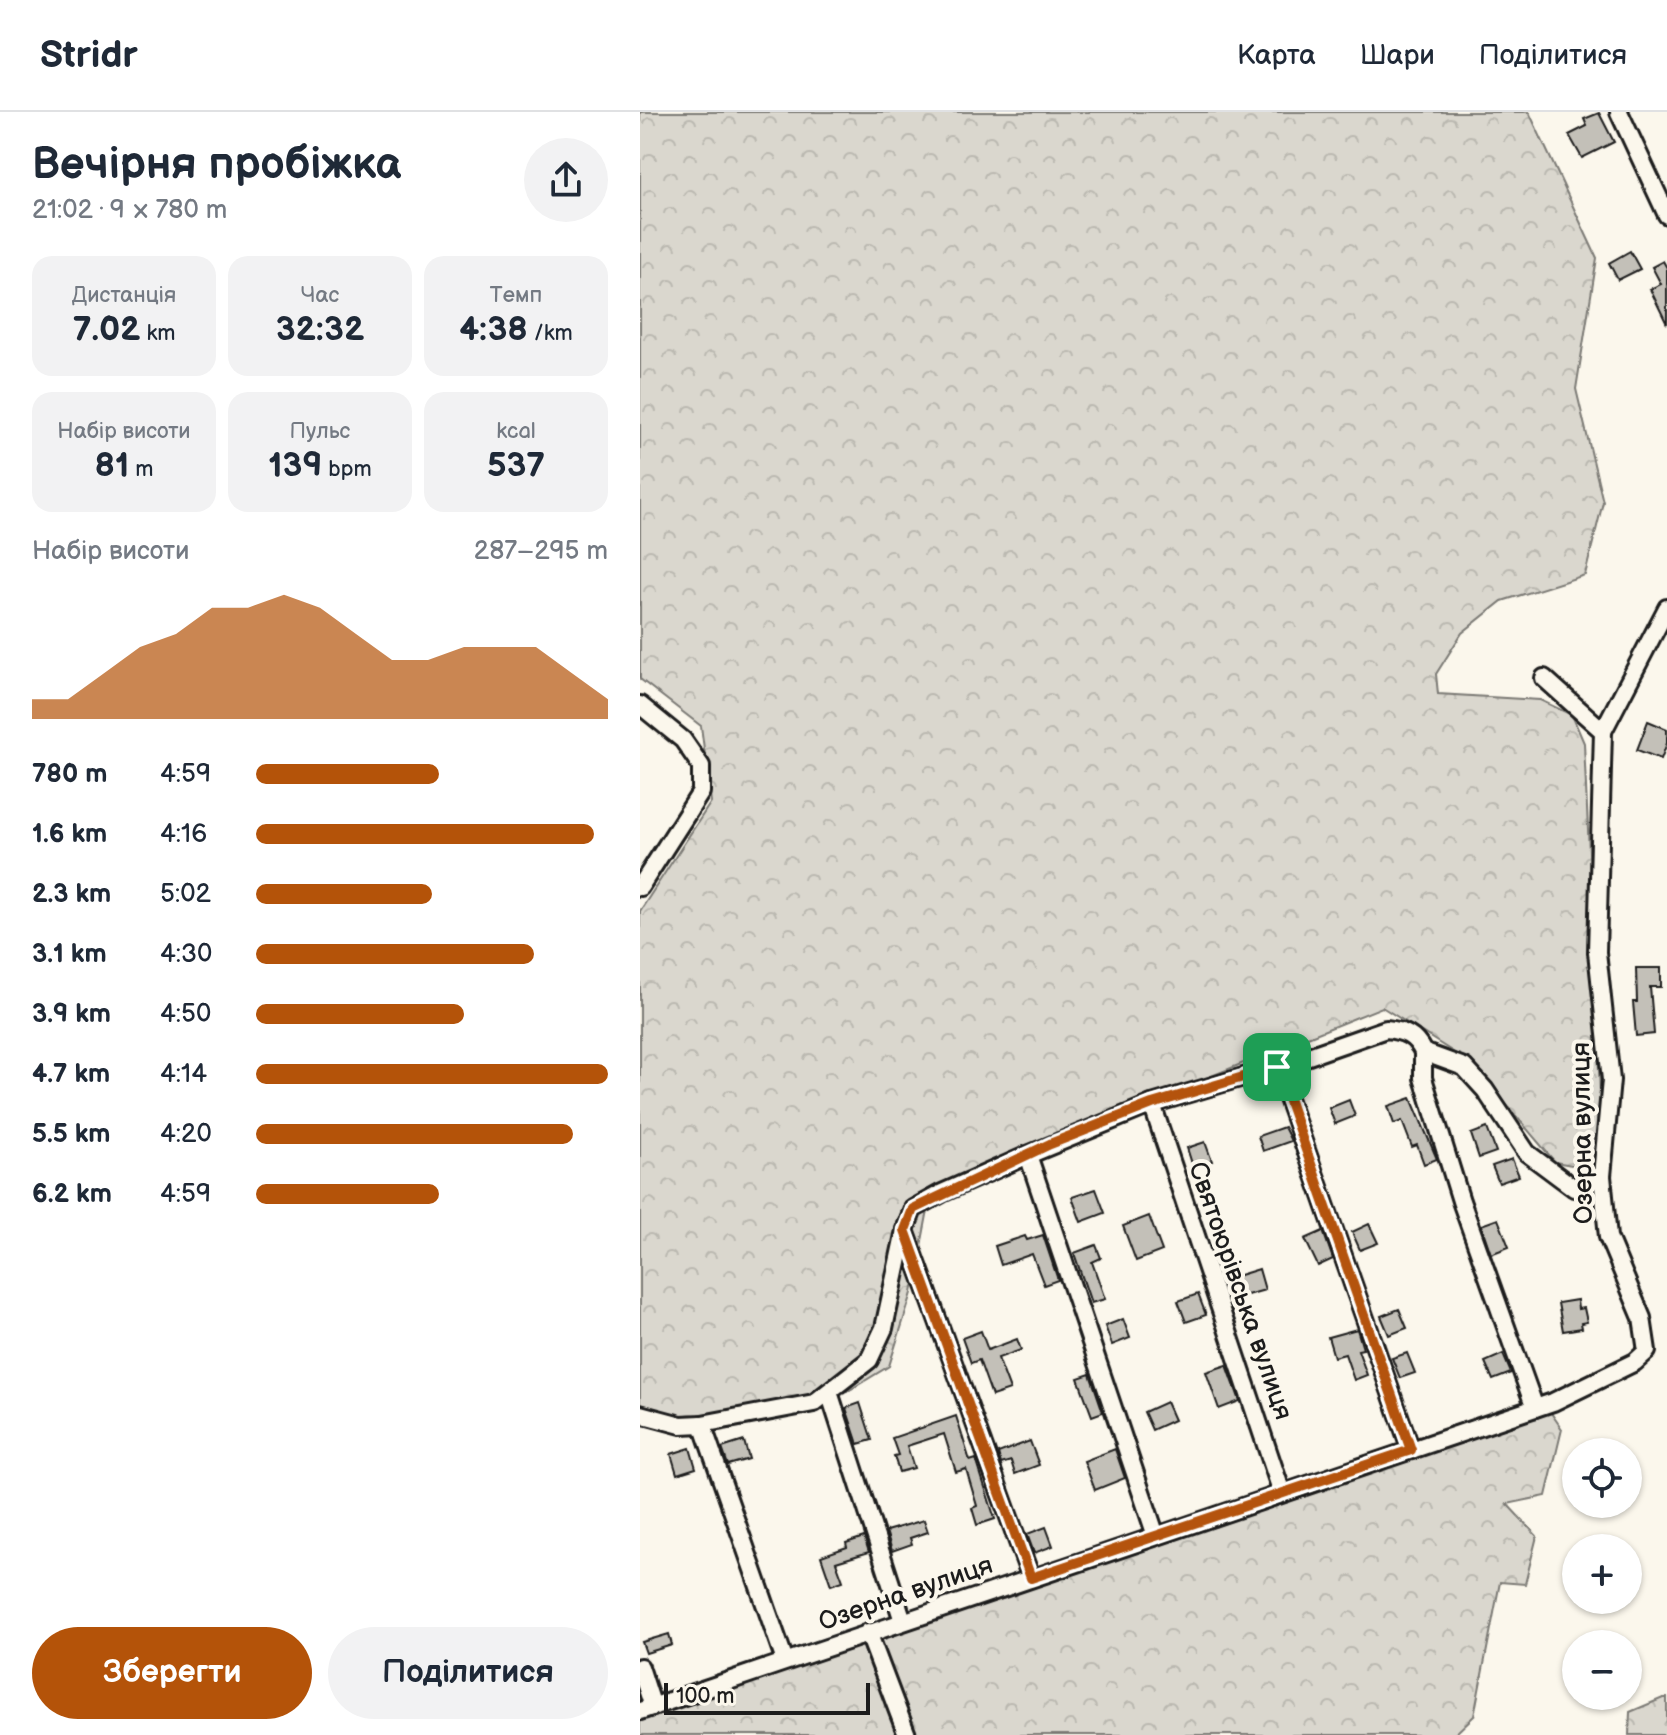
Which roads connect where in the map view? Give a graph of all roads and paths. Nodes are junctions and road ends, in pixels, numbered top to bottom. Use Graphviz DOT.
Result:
graph roads {
  1 [pos="1619,112"];
  2 [pos="1660,185"];
  3 [pos="1667,215"];
  4 [pos="1667,608"];
  5 [pos="1544,678"];
  6 [pos="640,705"];
  7 [pos="1603,731"];
  8 [pos="640,887"];
  9 [pos="1423,1052"];
  10 [pos="1277,1067"];
  11 [pos="1152,1104"];
  12 [pos="1028,1155"];
  13 [pos="1602,1176"];
  14 [pos="905,1230"];
  15 [pos="829,1392"];
  16 [pos="1535,1408"];
  17 [pos="640,1414"];
  18 [pos="702,1424"];
  19 [pos="1411,1450"];
  20 [pos="1282,1493"];
  21 [pos="1156,1536"];
  22 [pos="1031,1578"];
  23 [pos="903,1621"];
  24 [pos="868,1632"];
  25 [pos="785,1661"];
  26 [pos="640,1667"];
  27 [pos="647,1709"];
  28 [pos="907,1735"];
  1 -- 2 [label="street"];
  2 -- 3 [label="street"];
  4 -- 7 [label="street"];
  5 -- 7 [label="street"];
  6 -- 8 [label="street"];
  7 -- 13 [label="street, Озерна вулиця"];
  9 -- 10 [label="street"];
  9 -- 13 [label="street"];
  9 -- 16 [label="street"];
  10 -- 11 [label="street"];
  10 -- 19 [label="street"];
  11 -- 12 [label="street"];
  11 -- 20 [label="street, Святоюрівська вулиця"];
  12 -- 14 [label="street"];
  12 -- 21 [label="street"];
  13 -- 16 [label="street, Озерна вулиця"];
  14 -- 15 [label="street"];
  14 -- 22 [label="street"];
  15 -- 18 [label="street"];
  15 -- 23 [label="street"];
  16 -- 19 [label="street, Озерна вулиця"];
  17 -- 18 [label="street"];
  18 -- 25 [label="street"];
  19 -- 20 [label="street, Озерна вулиця"];
  20 -- 21 [label="street, Озерна вулиця"];
  21 -- 22 [label="street, Озерна вулиця"];
  22 -- 23 [label="street, Озерна вулиця"];
  23 -- 24 [label="street, Озерна вулиця"];
  24 -- 25 [label="street, Озерна вулиця"];
  24 -- 28 [label="street"];
  25 -- 27 [label="street, Озерна вулиця"];
  26 -- 27 [label="street"];
}
